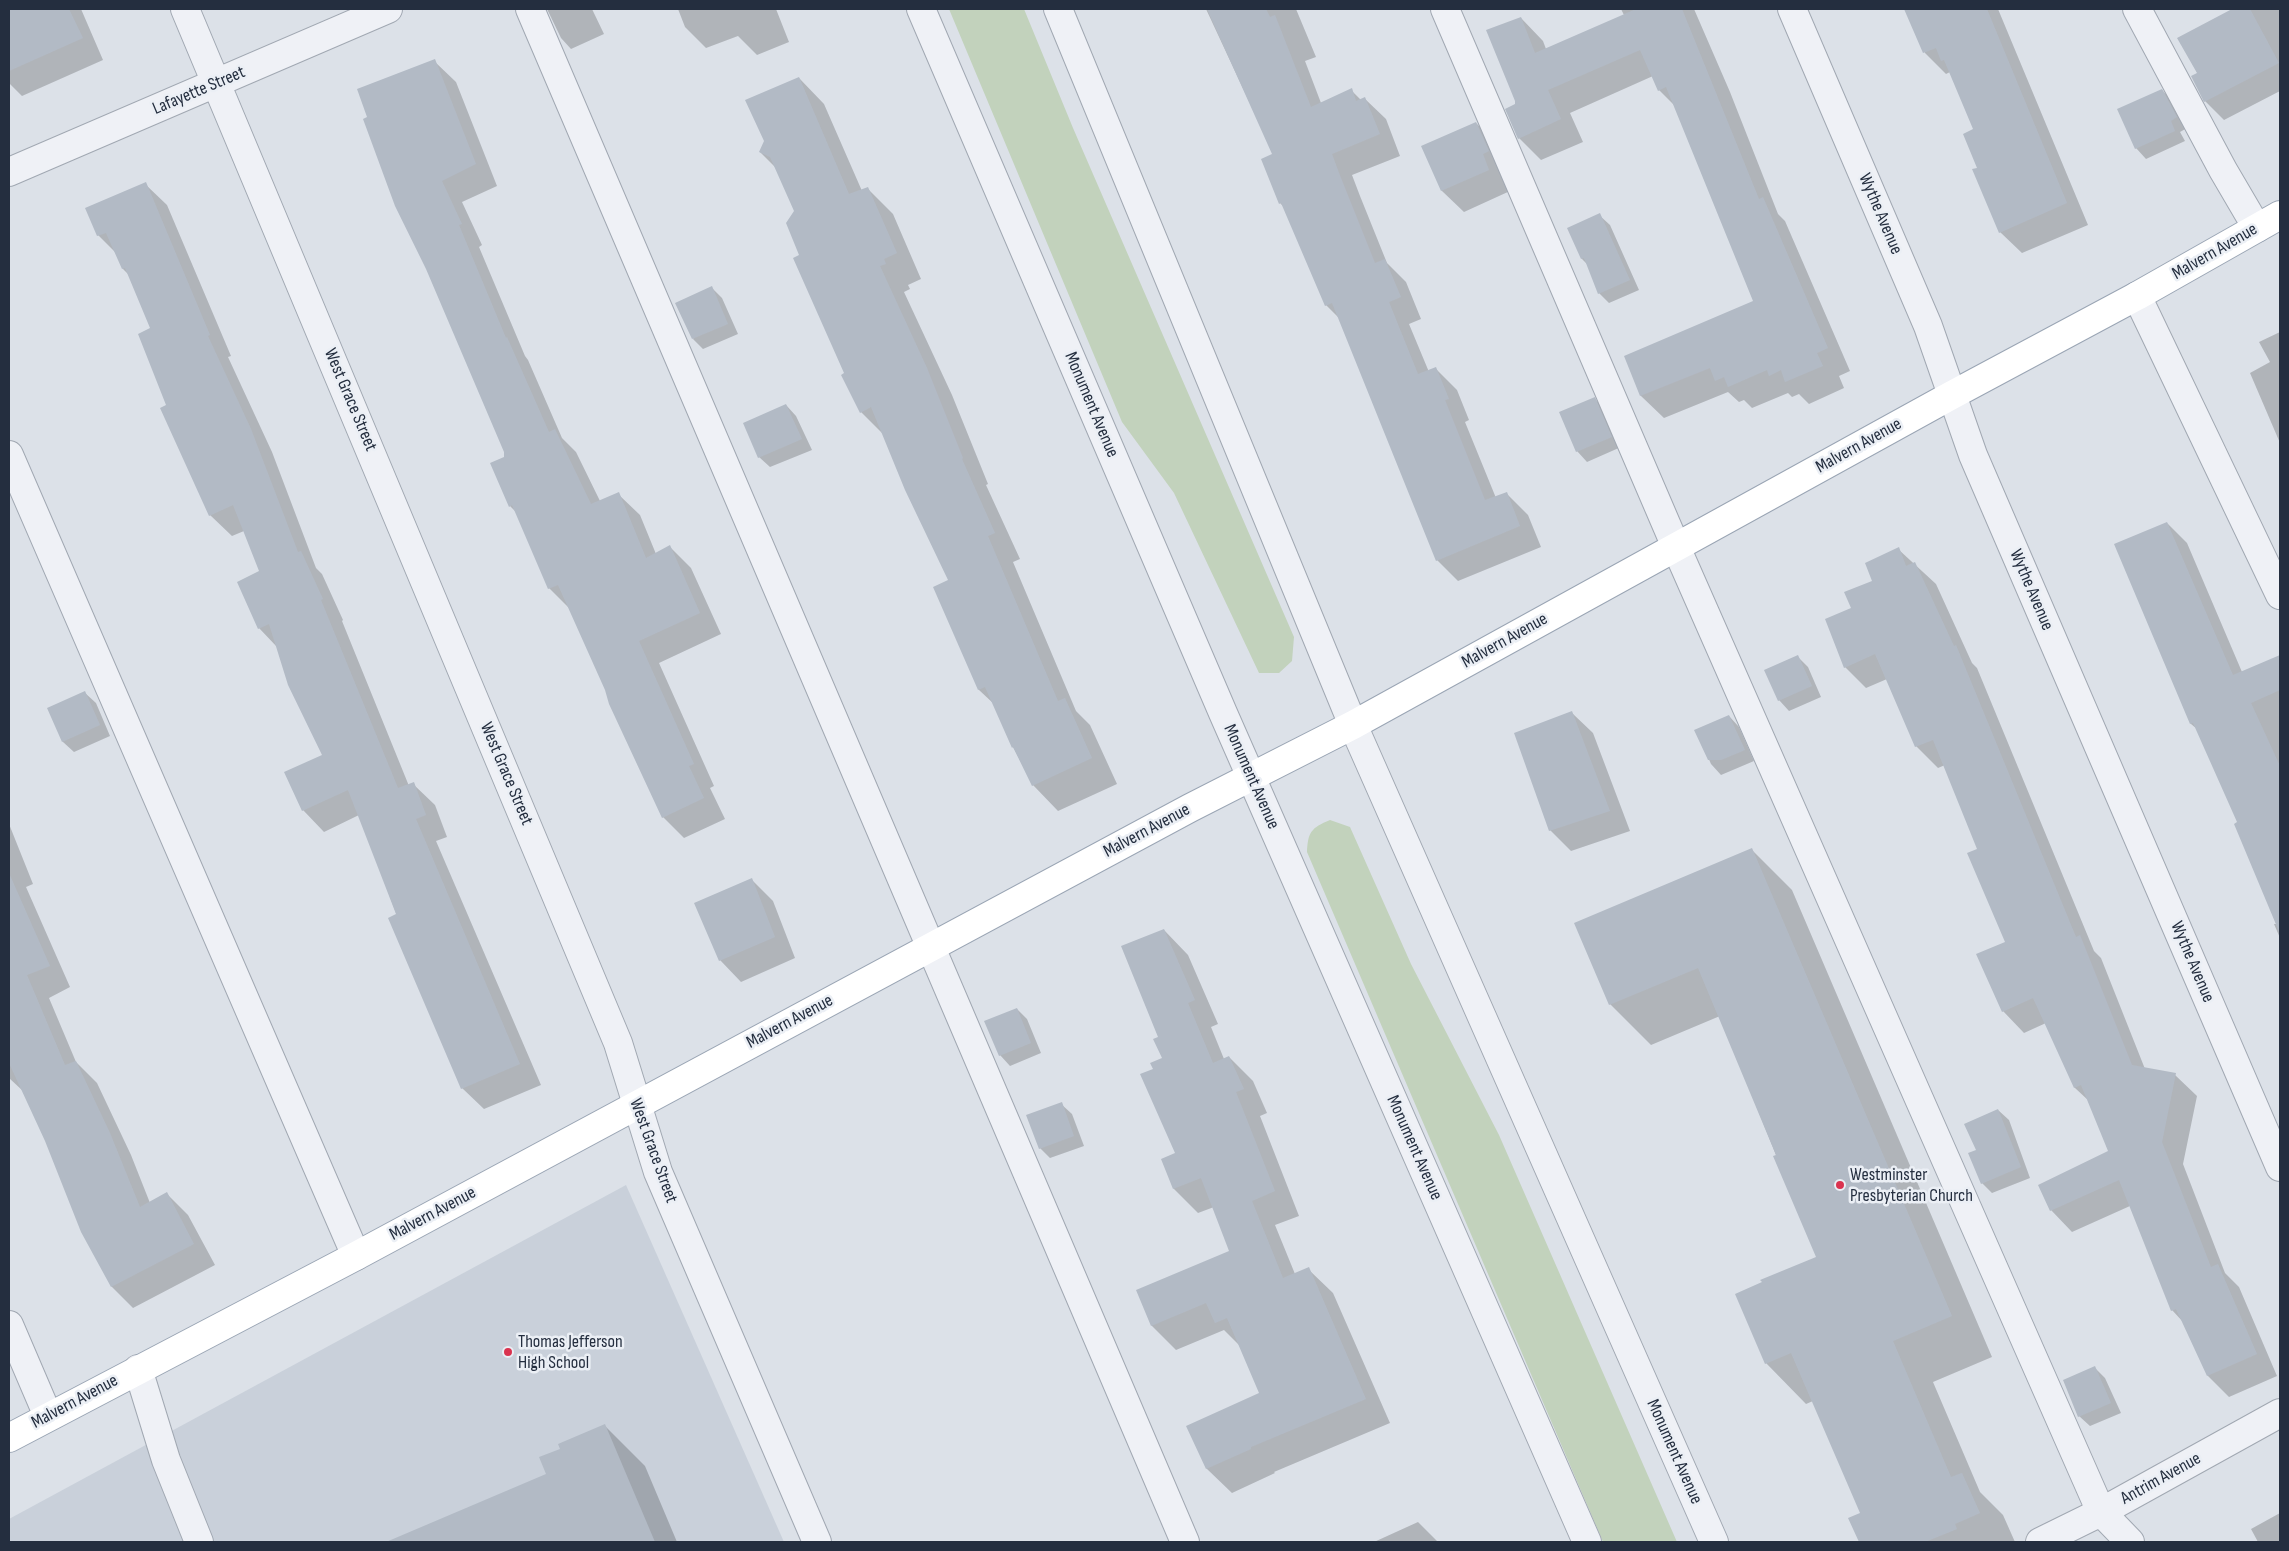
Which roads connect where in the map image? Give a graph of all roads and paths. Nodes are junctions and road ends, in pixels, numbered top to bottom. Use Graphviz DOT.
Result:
graph roads {
  1 [pos="185,9"];
  2 [pos="388,9"];
  3 [pos="530,9"];
  4 [pos="921,9"];
  5 [pos="1058,9"];
  6 [pos="1445,9"];
  7 [pos="1792,9"];
  8 [pos="2137,9"];
  9 [pos="217,82"];
  10 [pos="9,172"];
  11 [pos="2269,222"];
  12 [pos="2137,296"];
  13 [pos="1952,395"];
  14 [pos="9,454"];
  15 [pos="1676,547"];
  16 [pos="2280,595"];
  17 [pos="1353,725"];
  18 [pos="1252,777"];
  19 [pos="931,948"];
  20 [pos="636,1104"];
  21 [pos="2280,1167"];
  22 [pos="356,1256"];
  23 [pos="9,1325"];
  24 [pos="138,1369"];
  25 [pos="2280,1413"];
  26 [pos="48,1416"];
  27 [pos="9,1438"];
  28 [pos="2101,1512"];
  29 [pos="199,1542"];
  30 [pos="817,1542"];
  31 [pos="1185,1542"];
  32 [pos="1587,1542"];
  33 [pos="1714,1542"];
  34 [pos="2040,1542"];
  35 [pos="2130,1542"];
  1 -- 9 [label="street, West Grace Street"];
  2 -- 9 [label="street, Lafayette Street"];
  3 -- 19 [label="street"];
  4 -- 18 [label="street, Monument Avenue"];
  5 -- 17 [label="street, Monument Avenue"];
  6 -- 15 [label="street"];
  7 -- 13 [label="street, Wythe Avenue"];
  8 -- 11 [label="street"];
  9 -- 10 [label="street, Lafayette Street"];
  9 -- 20 [label="street, West Grace Street"];
  11 -- 12 [label="main road, Malvern Avenue"];
  12 -- 13 [label="main road, Malvern Avenue"];
  12 -- 16 [label="street"];
  13 -- 15 [label="main road, Malvern Avenue"];
  13 -- 21 [label="street, Wythe Avenue"];
  14 -- 22 [label="street"];
  15 -- 17 [label="main road, Malvern Avenue"];
  15 -- 28 [label="street"];
  17 -- 18 [label="main road, Malvern Avenue"];
  17 -- 33 [label="street, Monument Avenue"];
  18 -- 19 [label="main road, Malvern Avenue"];
  18 -- 32 [label="street, Monument Avenue"];
  19 -- 20 [label="main road, Malvern Avenue"];
  19 -- 31 [label="street"];
  20 -- 22 [label="main road, Malvern Avenue"];
  20 -- 30 [label="street, West Grace Street"];
  22 -- 24 [label="main road, Malvern Avenue"];
  23 -- 26 [label="street"];
  24 -- 26 [label="main road, Malvern Avenue"];
  24 -- 29 [label="street"];
  25 -- 28 [label="street, Antrim Avenue"];
  26 -- 27 [label="main road, Malvern Avenue"];
  28 -- 34 [label="street, Antrim Avenue"];
  28 -- 35 [label="street"];
}
